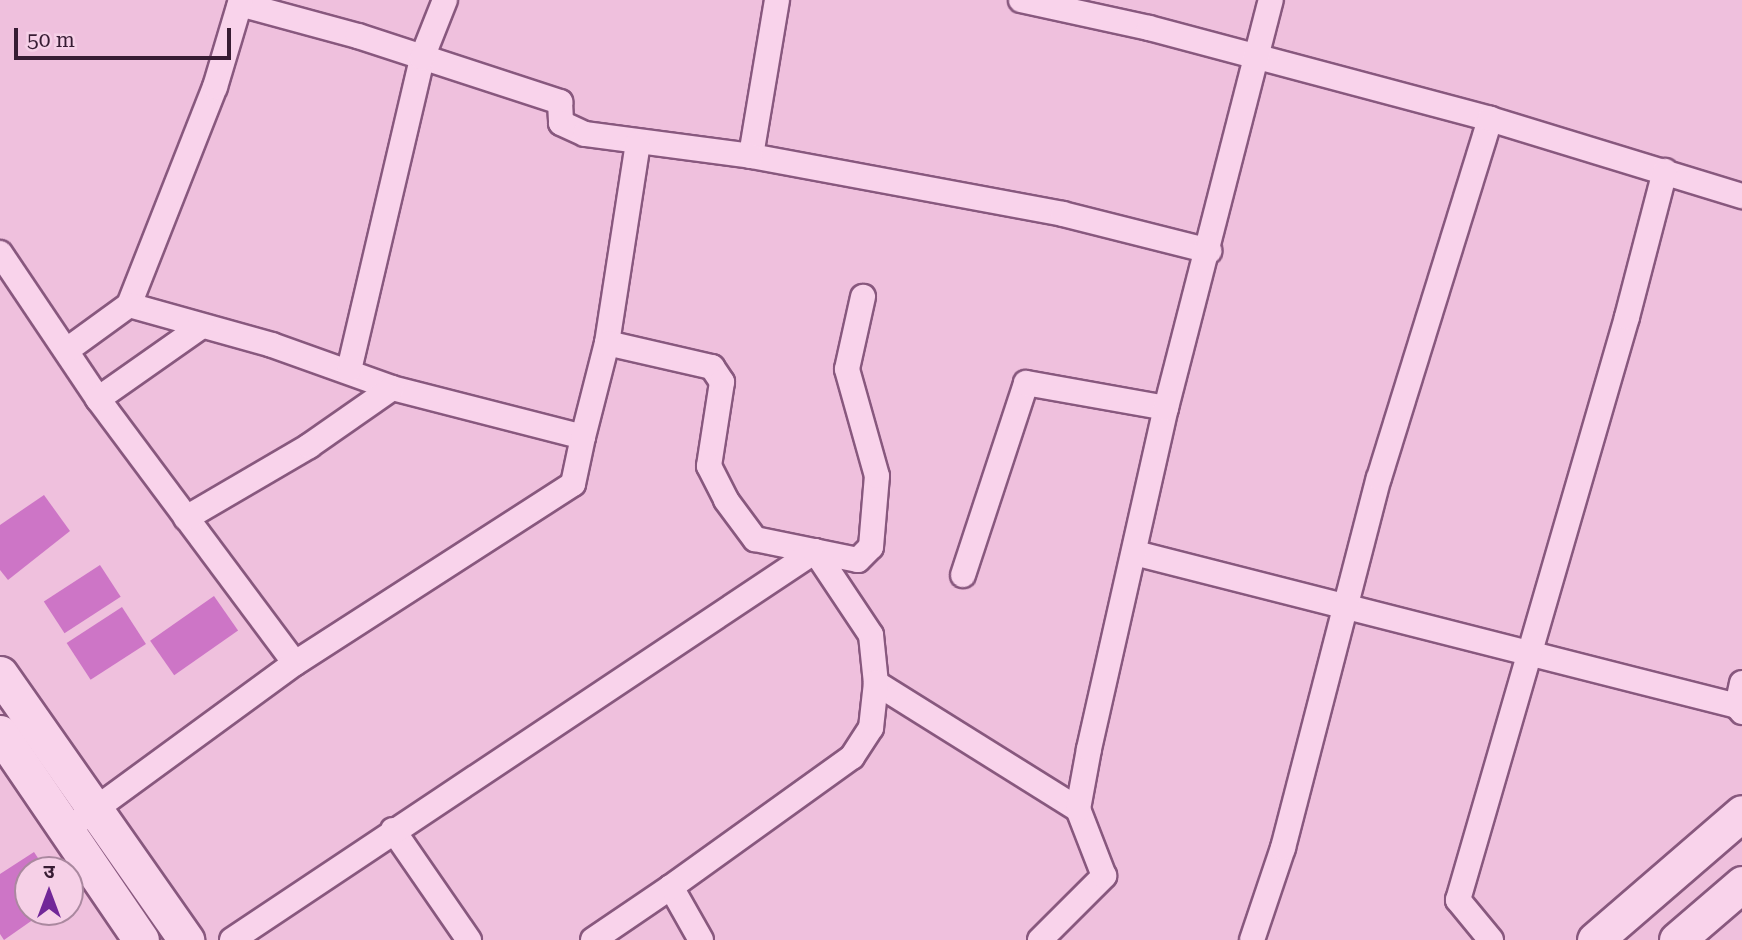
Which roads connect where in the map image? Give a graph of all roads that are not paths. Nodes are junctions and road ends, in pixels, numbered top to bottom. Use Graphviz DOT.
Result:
graph roads {
  1 [pos="445,0"];
  2 [pos="778,0"];
  3 [pos="1021,0"];
  4 [pos="1271,0"];
  5 [pos="240,2"];
  6 [pos="422,58"];
  7 [pos="1257,59"];
  8 [pos="1490,119"];
  9 [pos="639,143"];
  10 [pos="751,156"];
  11 [pos="1665,171"];
  12 [pos="1742,196"];
  13 [pos="1209,251"];
  14 [pos="0,253"];
  15 [pos="863,297"];
  16 [pos="129,304"];
  17 [pos="202,326"];
  18 [pos="607,343"];
  19 [pos="68,350"];
  20 [pos="349,370"];
  21 [pos="392,388"];
  22 [pos="98,399"];
  23 [pos="1166,408"];
  24 [pos="583,437"];
  25 [pos="186,518"];
  26 [pos="815,551"];
  27 [pos="1135,553"];
  28 [pos="963,575"];
  29 [pos="1346,604"];
  30 [pos="1530,653"];
  31 [pos="295,663"];
  32 [pos="0,674"];
  33 [pos="876,683"];
  34 [pos="1740,700"];
  35 [pos="0,733"];
  36 [pos="1078,809"];
  37 [pos="95,810"];
  38 [pos="1742,813"];
  39 [pos="66,830"];
  40 [pos="393,830"];
  41 [pos="1742,884"];
  42 [pos="671,887"];
  43 [pos="141,940"];
  44 [pos="186,940"];
  45 [pos="232,940"];
  46 [pos="469,940"];
  47 [pos="593,940"];
  48 [pos="701,940"];
  49 [pos="1040,940"];
  50 [pos="1252,940"];
  51 [pos="1491,940"];
  52 [pos="1595,940"];
  53 [pos="1677,940"];
  1 -- 6 [label="street"];
  2 -- 10 [label="street"];
  3 -- 7 [label="street"];
  4 -- 7 [label="street"];
  5 -- 6 [label="street"];
  5 -- 16 [label="street"];
  6 -- 9 [label="street"];
  6 -- 20 [label="street"];
  7 -- 8 [label="street"];
  7 -- 13 [label="street"];
  8 -- 11 [label="street"];
  8 -- 29 [label="street"];
  9 -- 10 [label="street"];
  9 -- 18 [label="street"];
  10 -- 13 [label="street"];
  11 -- 12 [label="street"];
  11 -- 30 [label="street"];
  13 -- 23 [label="street"];
  14 -- 19 [label="street"];
  15 -- 26 [label="street"];
  16 -- 17 [label="street"];
  16 -- 19 [label="street"];
  17 -- 20 [label="street"];
  17 -- 22 [label="street"];
  18 -- 24 [label="street"];
  18 -- 26 [label="street"];
  19 -- 22 [label="street"];
  20 -- 21 [label="street"];
  21 -- 24 [label="street"];
  21 -- 25 [label="street"];
  22 -- 25 [label="street"];
  23 -- 27 [label="street"];
  23 -- 28 [label="street"];
  24 -- 31 [label="street"];
  25 -- 31 [label="street"];
  26 -- 33 [label="street"];
  26 -- 40 [label="street"];
  27 -- 29 [label="street"];
  27 -- 36 [label="street"];
  29 -- 30 [label="street"];
  29 -- 50 [label="street"];
  30 -- 34 [label="street"];
  30 -- 51 [label="street"];
  31 -- 37 [label="street"];
  32 -- 37 [label="street"];
  33 -- 36 [label="street"];
  33 -- 42 [label="street"];
  35 -- 39 [label="street"];
  36 -- 49 [label="street"];
  37 -- 39 [label="street"];
  37 -- 44 [label="street"];
  38 -- 52 [label="street"];
  39 -- 43 [label="street"];
  40 -- 45 [label="street"];
  40 -- 46 [label="street"];
  41 -- 53 [label="street"];
  42 -- 47 [label="street"];
  42 -- 48 [label="street"];
}
